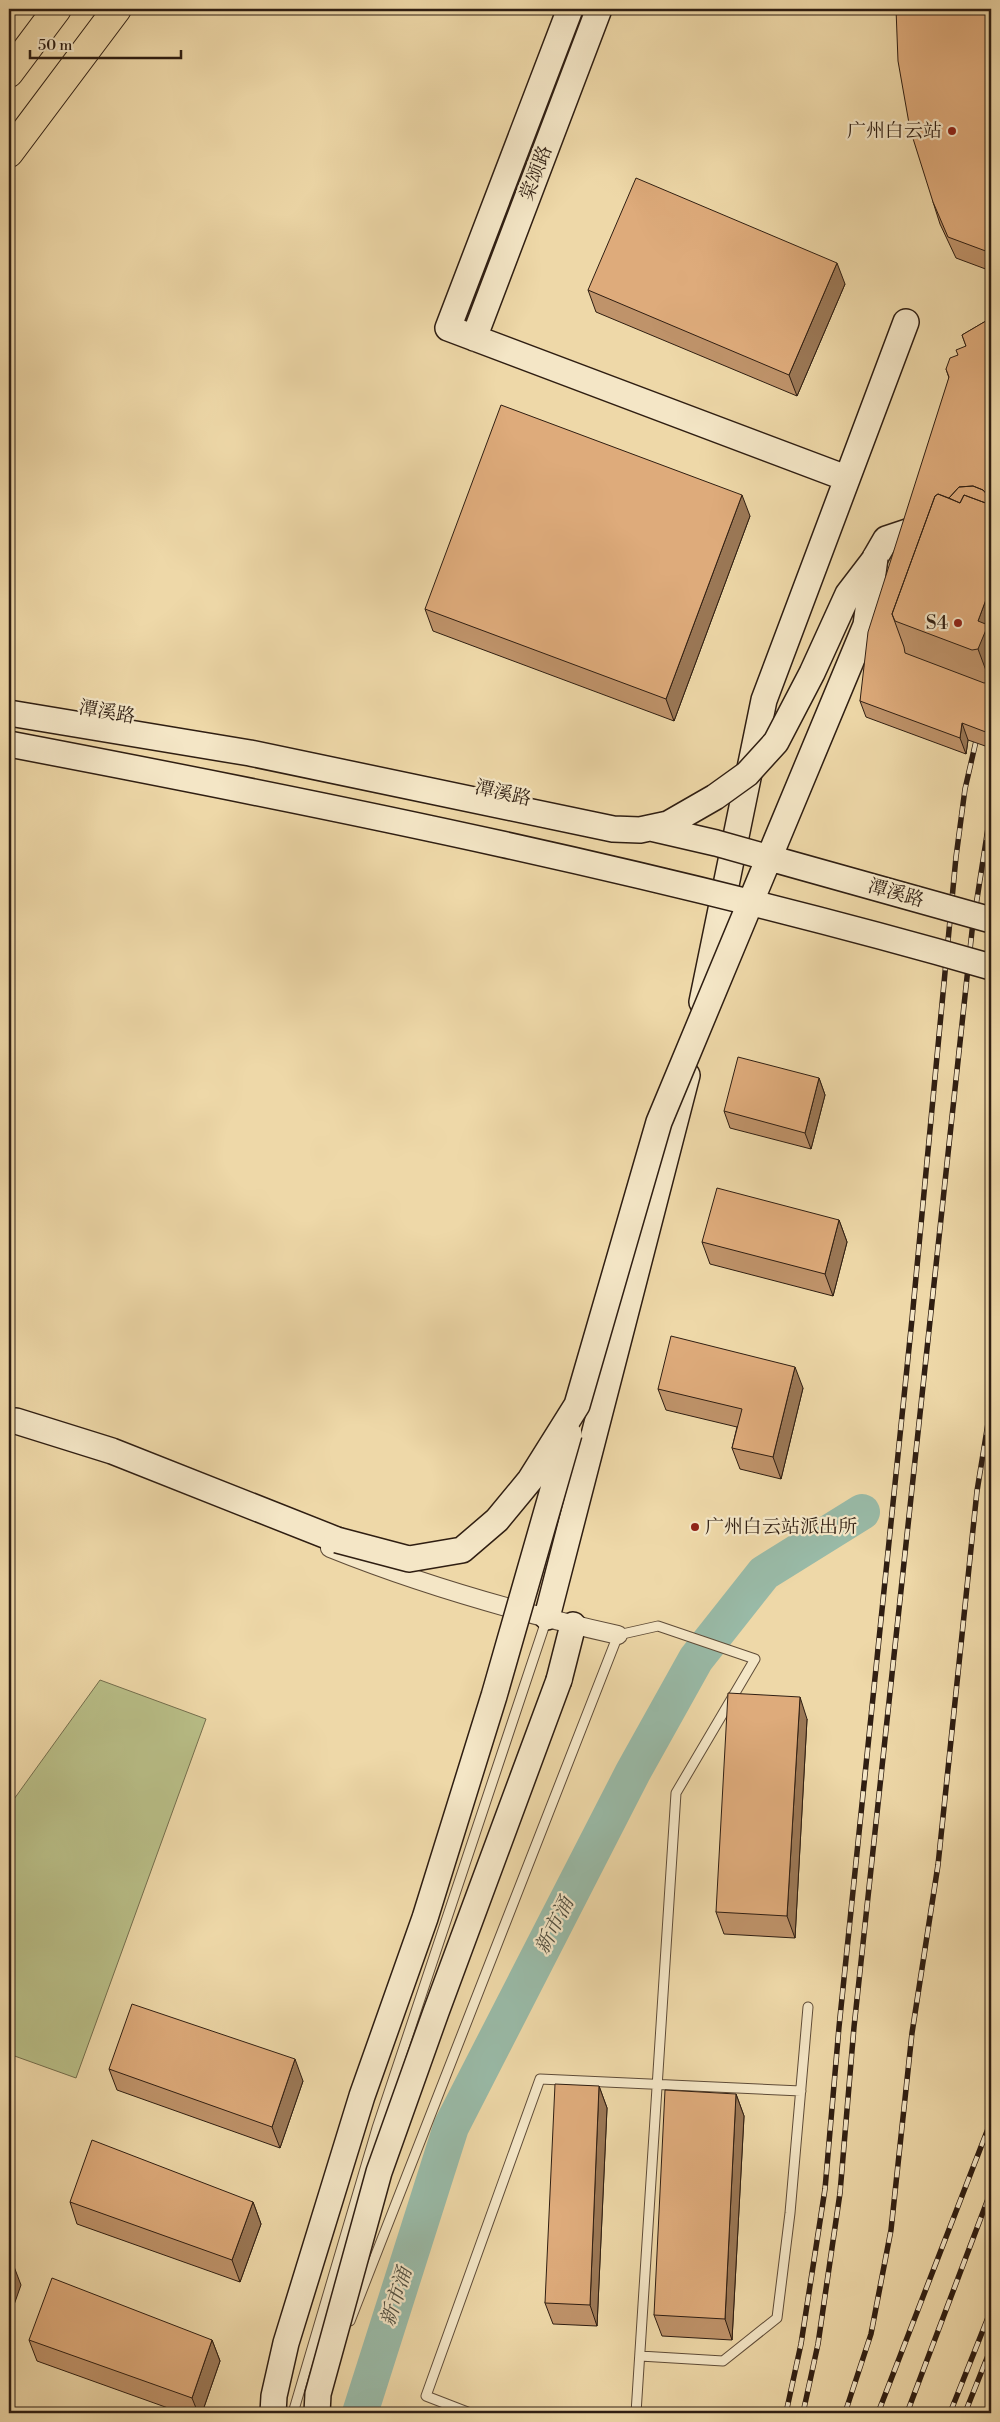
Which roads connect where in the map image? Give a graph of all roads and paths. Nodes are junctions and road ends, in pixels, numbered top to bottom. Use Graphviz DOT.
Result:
graph roads {
  1 [pos="57,9"];
  2 [pos="117,9"];
  3 [pos="570,9"];
  4 [pos="599,9"];
  5 [pos="9,74"];
  6 [pos="9,153"];
  7 [pos="906,322"];
  8 [pos="474,338"];
  9 [pos="846,478"];
  10 [pos="991,527"];
  11 [pos="875,558"];
  12 [pos="9,696"];
  13 [pos="9,712"];
  14 [pos="9,744"];
  15 [pos="991,920"];
  16 [pos="991,967"];
  17 [pos="578,1405"];
  18 [pos="11,1421"];
  19 [pos="548,1618"];
  20 [pos="573,1625"];
  21 [pos="618,1635"];
  22 [pos="808,2007"];
  23 [pos="657,2084"];
  24 [pos="801,2091"];
  25 [pos="640,2356"];
  26 [pos="274,2413"];
  27 [pos="293,2413"];
  28 [pos="316,2413"];
  29 [pos="470,2413"];
  30 [pos="636,2413"];
  1 -- 5 [label="main road"];
  2 -- 6 [label="main road"];
  3 -- 8 [label="street, 棠颂路"];
  4 -- 8 [label="street, 棠颂路"];
  7 -- 9 [label="street"];
  8 -- 9 [label="street"];
  9 -- 19 [label="street"];
  10 -- 11 [label="street"];
  11 -- 13 [label="street, bridge"];
  11 -- 17 [label="street, bridge"];
  12 -- 15 [label="street, 潭溪路, bridge"];
  14 -- 16 [label="street, bridge"];
  17 -- 18 [label="street, bridge"];
  17 -- 26 [label="street, bridge"];
  18 -- 19 [label="street"];
  19 -- 20 [label="street"];
  19 -- 27 [label="lane"];
  20 -- 21 [label="street"];
  20 -- 28 [label="street, bridge"];
  21 -- 23 [label="lane"];
  21 -- 28 [label="lane"];
  22 -- 24 [label="lane"];
  23 -- 24 [label="lane"];
  23 -- 25 [label="lane"];
  23 -- 29 [label="lane"];
  24 -- 25 [label="lane"];
  25 -- 30 [label="lane"];
}
